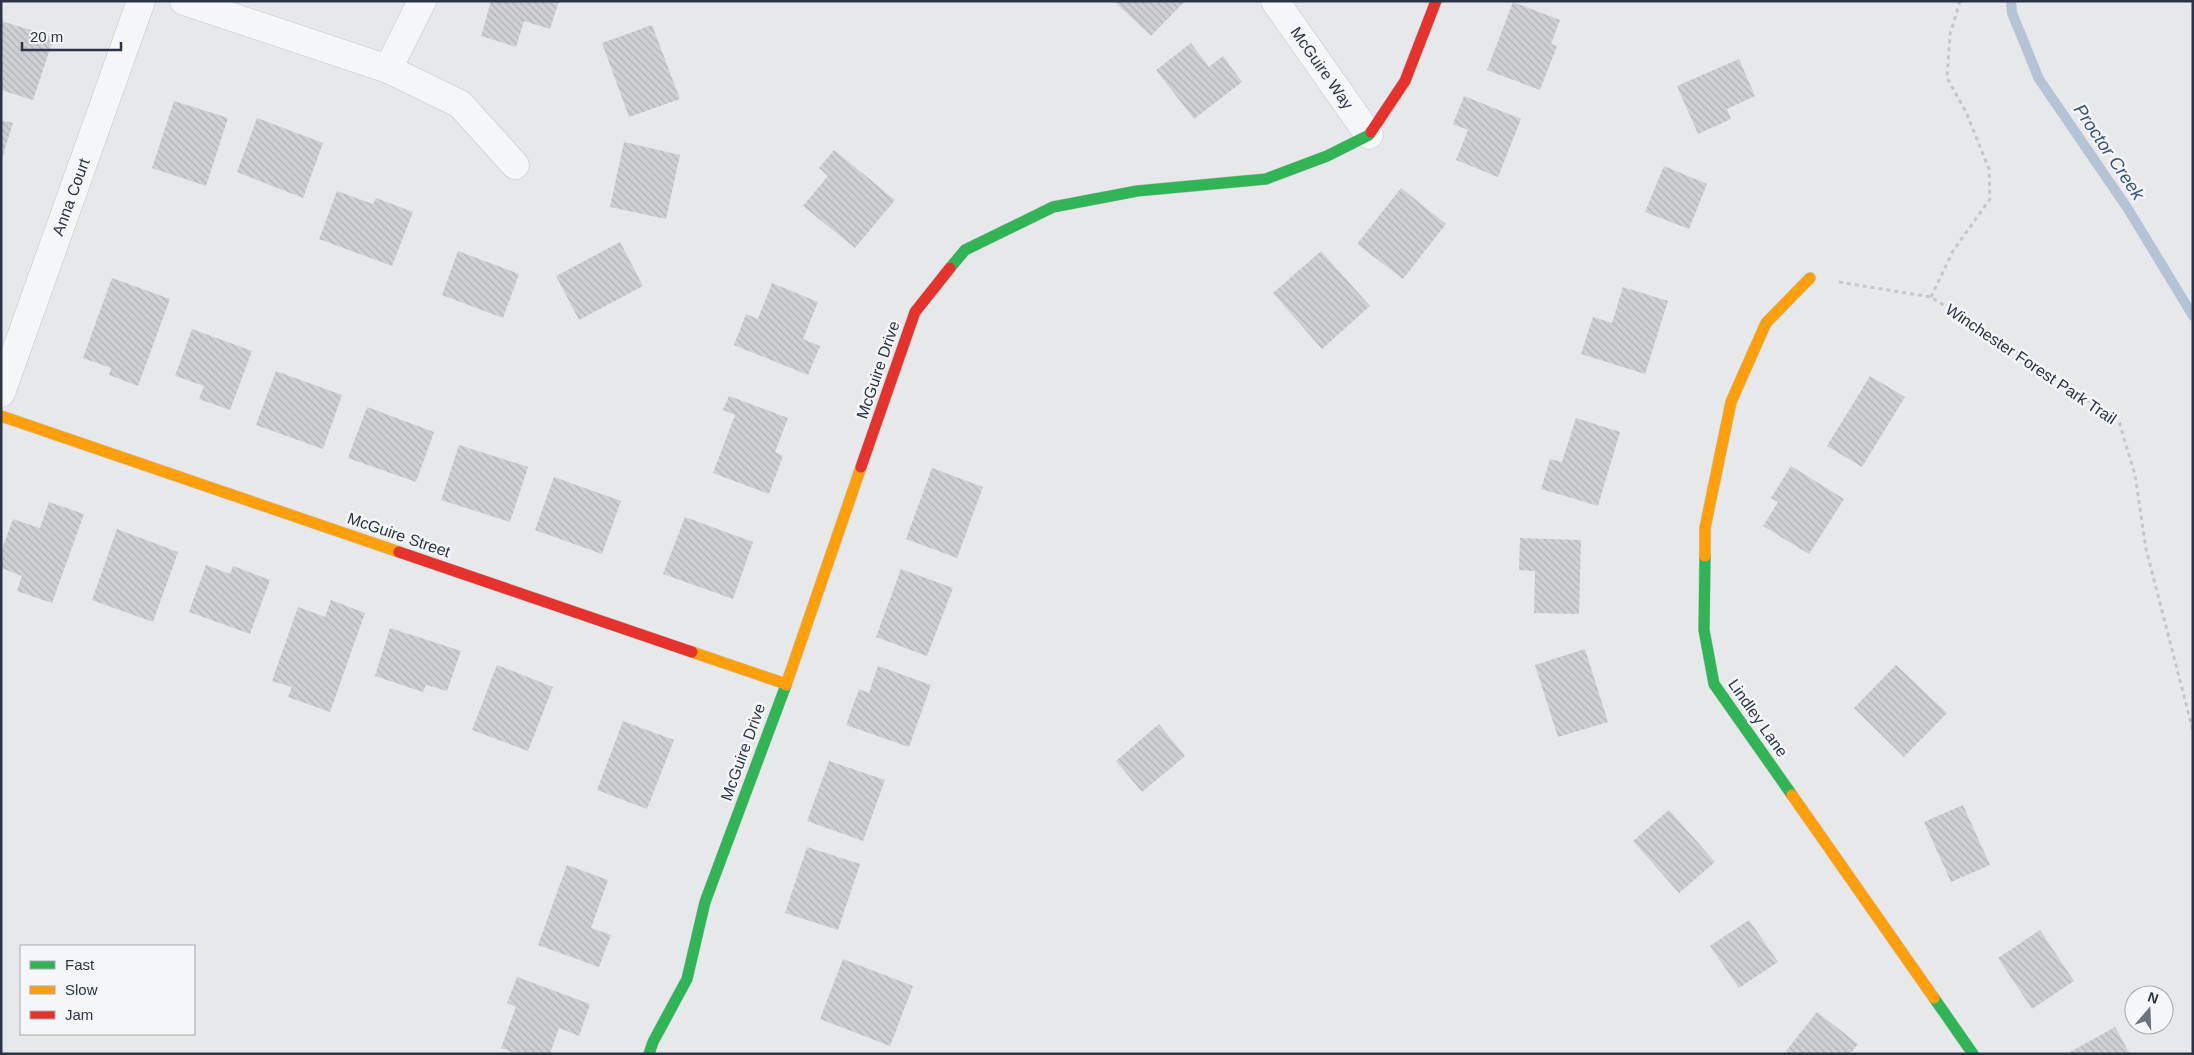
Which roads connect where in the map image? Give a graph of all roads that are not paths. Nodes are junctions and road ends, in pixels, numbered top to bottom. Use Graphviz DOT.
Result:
graph roads {
  1 [pos="142,1"];
  2 [pos="184,1"];
  3 [pos="422,1"];
  4 [pos="1276,1"];
  5 [pos="1436,1"];
  6 [pos="388,69"];
  7 [pos="1369,135"];
  8 [pos="515,165"];
  9 [pos="1810,278"];
  10 [pos="1,393"];
  11 [pos="1,416"];
  12 [pos="786,684"];
  13 [pos="649,1054"];
  14 [pos="1973,1054"];
  1 -- 10 [label="street, Anna Court"];
  2 -- 6 [label="street"];
  3 -- 6 [label="street"];
  4 -- 7 [label="street, McGuire Way"];
  5 -- 7 [label="street, McGuire Drive"];
  6 -- 8 [label="street"];
  7 -- 12 [label="street, McGuire Drive"];
  9 -- 14 [label="street, Lindley Lane"];
  11 -- 12 [label="street, McGuire Street"];
  12 -- 13 [label="street, McGuire Drive"];
}
